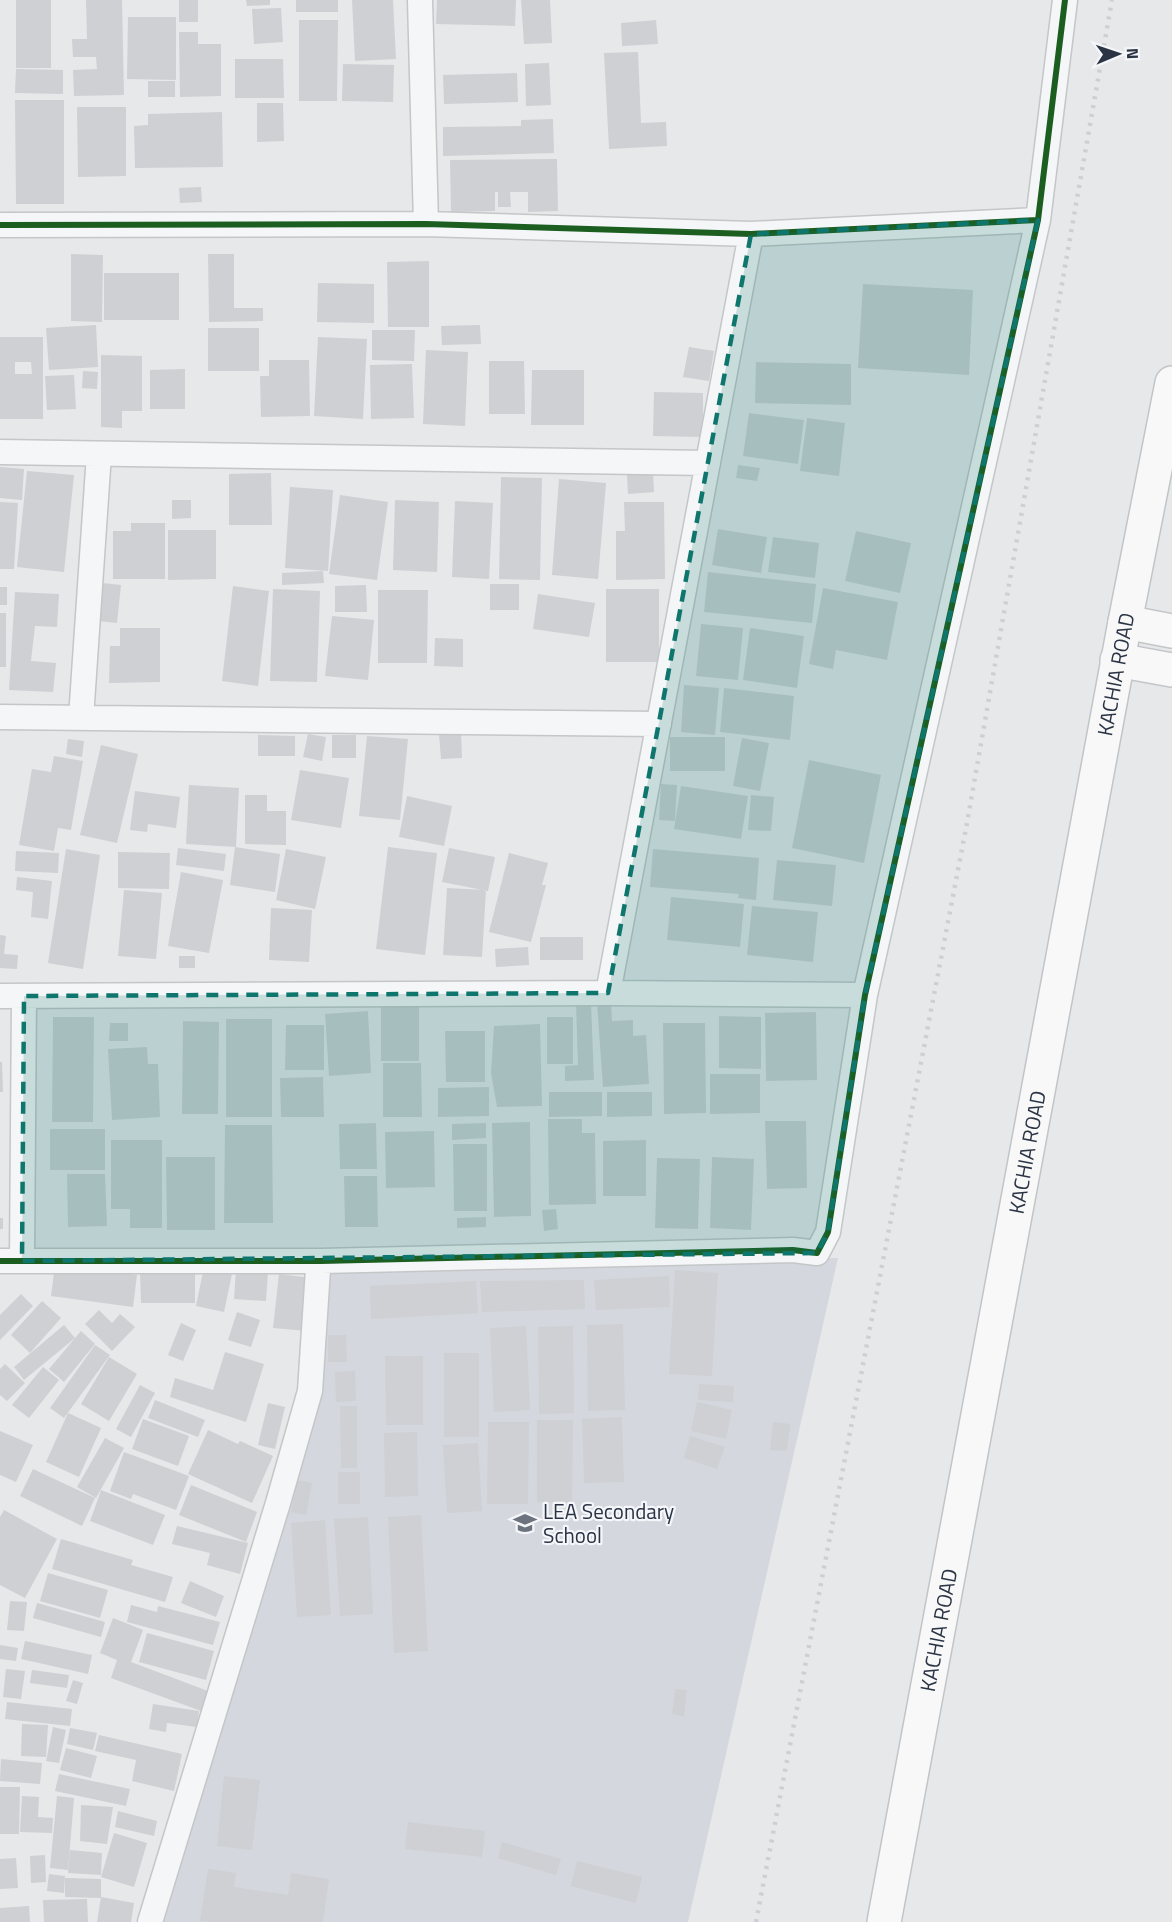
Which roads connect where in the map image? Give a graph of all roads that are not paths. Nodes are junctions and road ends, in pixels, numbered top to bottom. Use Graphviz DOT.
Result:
graph roads {
  1 [pos="420,0"];
  2 [pos="1065,0"];
  3 [pos="1038,220"];
  4 [pos="426,224"];
  5 [pos="0,225"];
  6 [pos="751,234"];
  7 [pos="1172,383"];
  8 [pos="0,452"];
  9 [pos="99,454"];
  10 [pos="708,463"];
  11 [pos="1125,622"];
  12 [pos="1172,630"];
  13 [pos="1118,660"];
  14 [pos="1172,670"];
  15 [pos="0,717"];
  16 [pos="81,718"];
  17 [pos="659,724"];
  18 [pos="608,993"];
  19 [pos="865,995"];
  20 [pos="0,996"];
  21 [pos="24,996"];
  22 [pos="321,1261"];
  23 [pos="11,1262"];
  24 [pos="150,1922"];
  25 [pos="884,1922"];
  1 -- 4 [label="street"];
  2 -- 3 [label="street"];
  3 -- 6 [label="street"];
  3 -- 19 [label="street"];
  4 -- 5 [label="street"];
  4 -- 6 [label="street"];
  6 -- 10 [label="street"];
  7 -- 11 [label="main road, KACHIA ROAD"];
  8 -- 9 [label="street"];
  9 -- 10 [label="street"];
  9 -- 16 [label="street"];
  10 -- 17 [label="street"];
  11 -- 12 [label="main road"];
  11 -- 13 [label="main road, KACHIA ROAD"];
  13 -- 14 [label="main road"];
  13 -- 25 [label="main road, KACHIA ROAD"];
  15 -- 16 [label="street"];
  16 -- 17 [label="street"];
  17 -- 18 [label="street"];
  18 -- 19 [label="street"];
  18 -- 21 [label="street"];
  19 -- 22 [label="street"];
  20 -- 21 [label="street"];
  21 -- 23 [label="street"];
  22 -- 23 [label="street"];
  22 -- 24 [label="street"];
}
